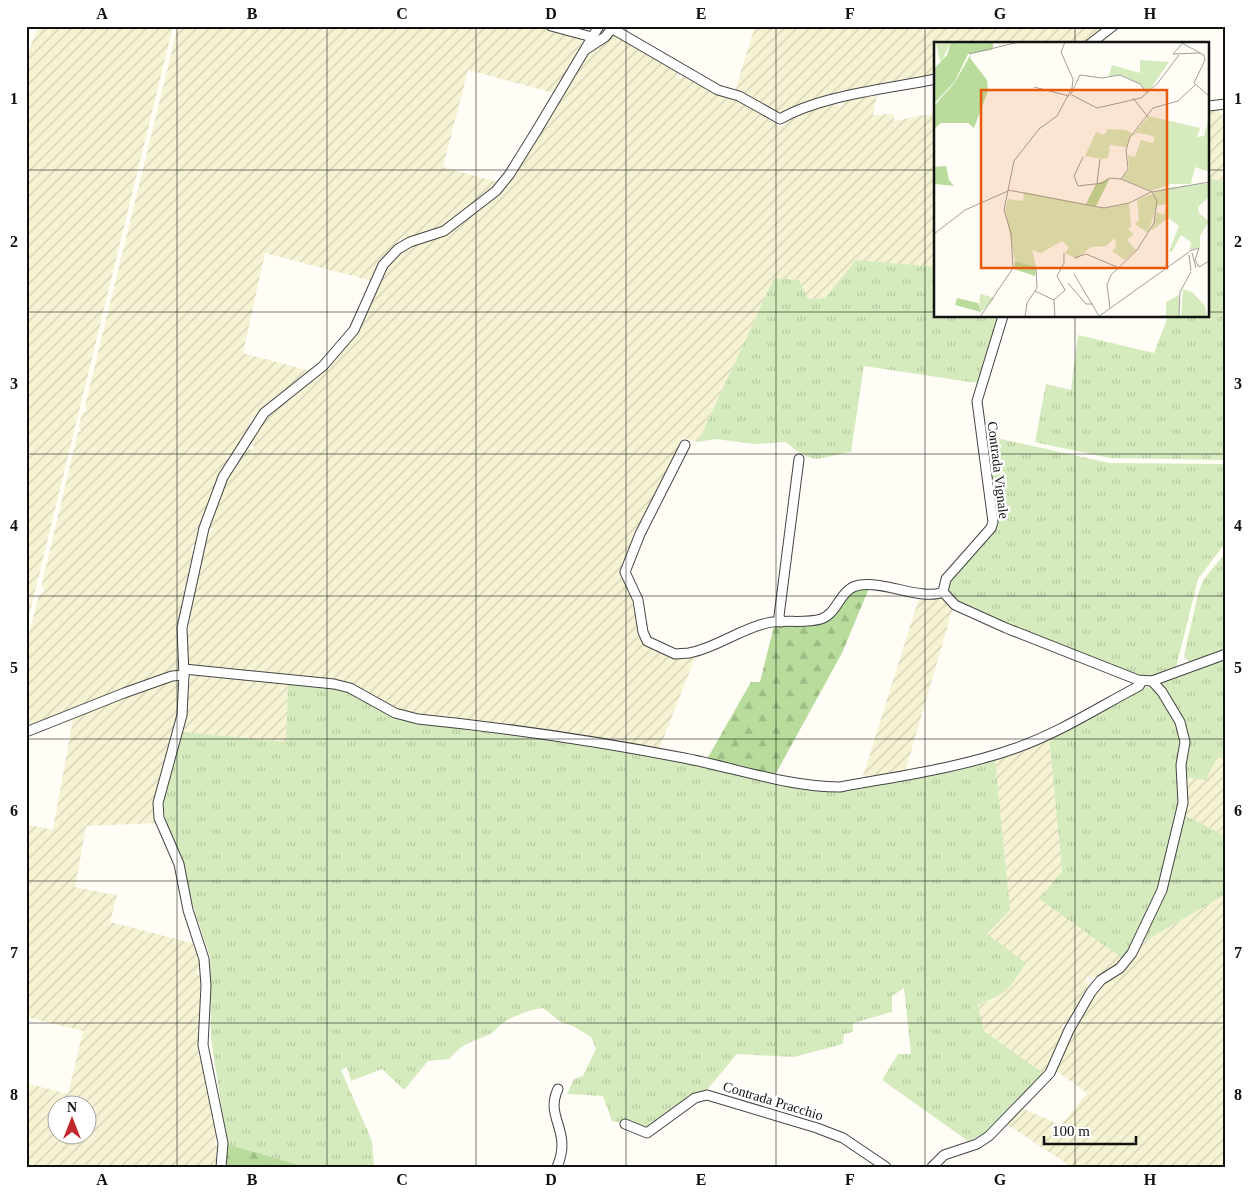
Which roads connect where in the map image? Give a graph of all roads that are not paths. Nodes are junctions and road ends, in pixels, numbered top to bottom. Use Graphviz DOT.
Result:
graph roads {
  1 [pos="551,26"];
  2 [pos="599,26"];
  3 [pos="1112,26"];
  4 [pos="614,28"];
  5 [pos="592,37"];
  6 [pos="1092,42"];
  7 [pos="585,50"];
  8 [pos="934,79"];
  9 [pos="1226,104"];
  10 [pos="1210,106"];
  11 [pos="1002,318"];
  12 [pos="685,445"];
  13 [pos="799,459"];
  14 [pos="943,592"];
  15 [pos="781,622"];
  16 [pos="1226,654"];
  17 [pos="184,672"];
  18 [pos="1147,681"];
  19 [pos="26,732"];
  20 [pos="558,1089"];
  21 [pos="625,1124"];
  22 [pos="221,1167"];
  23 [pos="557,1167"];
  24 [pos="886,1167"];
  25 [pos="932,1167"];
  1 -- 5 [label="street"];
  2 -- 5 [label="street"];
  3 -- 6 [label="street"];
  4 -- 7 [label="street"];
  4 -- 8 [label="street"];
  5 -- 7 [label="street"];
  7 -- 17 [label="street"];
  9 -- 10 [label="street"];
  11 -- 14 [label="street, Contrada Vignale"];
  12 -- 15 [label="street"];
  13 -- 15 [label="street"];
  14 -- 15 [label="street"];
  14 -- 18 [label="street"];
  16 -- 18 [label="street"];
  17 -- 18 [label="street"];
  17 -- 19 [label="street"];
  17 -- 22 [label="street"];
  18 -- 25 [label="street"];
  20 -- 23 [label="street"];
  21 -- 24 [label="street, Contrada Pracchio"];
}
